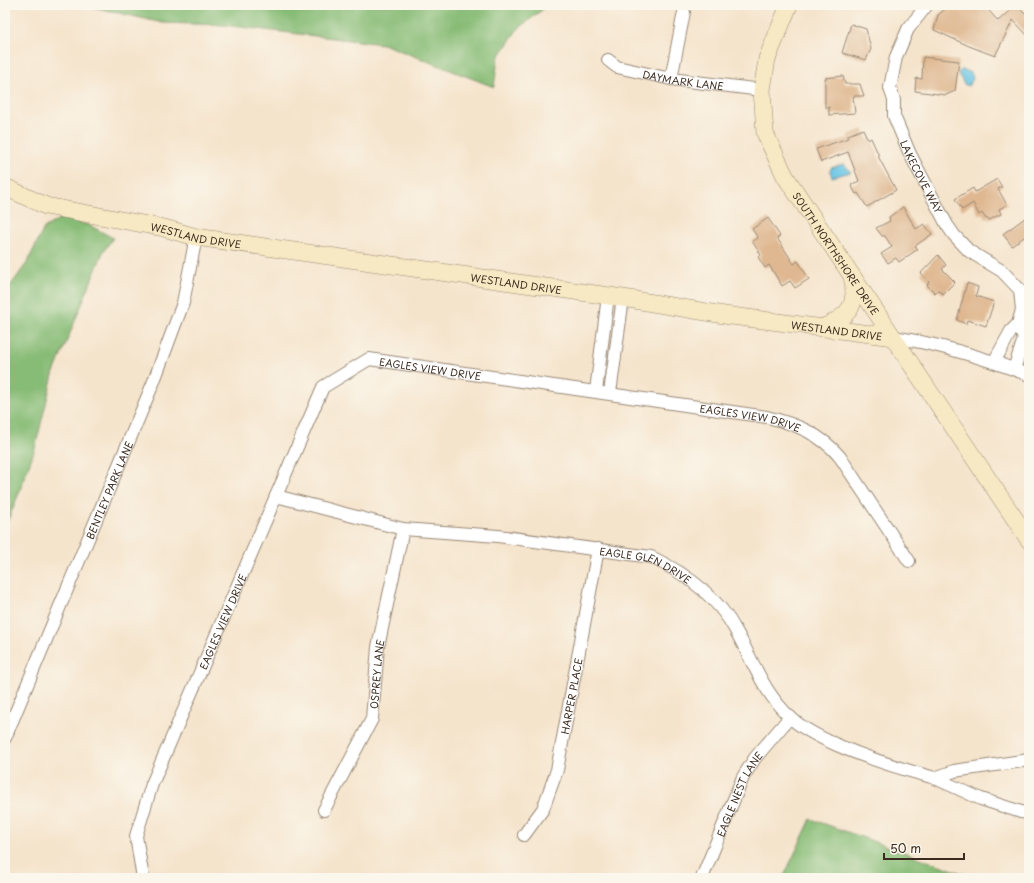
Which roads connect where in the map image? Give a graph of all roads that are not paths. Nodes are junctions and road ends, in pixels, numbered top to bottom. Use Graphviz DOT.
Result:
graph roads {
  1 [pos="788,5"];
  2 [pos="926,5"];
  3 [pos="684,12"];
  4 [pos="608,60"];
  5 [pos="671,79"];
  6 [pos="762,90"];
  7 [pos="5,187"];
  8 [pos="196,237"];
  9 [pos="851,273"];
  10 [pos="616,297"];
  11 [pos="1018,324"];
  12 [pos="822,328"];
  13 [pos="893,337"];
  14 [pos="994,362"];
  15 [pos="1014,369"];
  16 [pos="1029,375"];
  17 [pos="596,391"];
  18 [pos="610,393"];
  19 [pos="276,496"];
  20 [pos="403,529"];
  21 [pos="1029,540"];
  22 [pos="598,549"];
  23 [pos="909,561"];
  24 [pos="790,717"];
  25 [pos="5,738"];
  26 [pos="1029,760"];
  27 [pos="935,778"];
  28 [pos="324,810"];
  29 [pos="1029,813"];
  30 [pos="524,835"];
  31 [pos="143,878"];
  32 [pos="702,878"];
  1 -- 6 [label="main road, SOUTH NORTHSHORE DRIVE"];
  2 -- 11 [label="street, LAKECOVE WAY"];
  3 -- 5 [label="street"];
  4 -- 5 [label="street, DAYMARK LANE"];
  5 -- 6 [label="street, DAYMARK LANE"];
  6 -- 9 [label="main road, SOUTH NORTHSHORE DRIVE"];
  7 -- 8 [label="main road, WESTLAND DRIVE"];
  8 -- 10 [label="main road, WESTLAND DRIVE"];
  8 -- 25 [label="street, BENTLEY PARK LANE"];
  9 -- 12 [label="main road"];
  9 -- 13 [label="main road, SOUTH NORTHSHORE DRIVE"];
  10 -- 12 [label="main road, WESTLAND DRIVE"];
  10 -- 17 [label="street"];
  10 -- 18 [label="street"];
  11 -- 14 [label="street, LAKECOVE WAY"];
  11 -- 15 [label="street, LAKECOVE WAY"];
  12 -- 13 [label="main road, WESTLAND DRIVE"];
  13 -- 14 [label="street, WESTLAND DRIVE"];
  13 -- 21 [label="main road, SOUTH NORTHSHORE DRIVE"];
  14 -- 15 [label="street, WESTLAND DRIVE"];
  15 -- 16 [label="street, WESTLAND DRIVE"];
  17 -- 18 [label="street, EAGLES VIEW DRIVE"];
  17 -- 19 [label="street, EAGLES VIEW DRIVE"];
  18 -- 23 [label="street, EAGLES VIEW DRIVE"];
  19 -- 20 [label="street, EAGLE GLEN DRIVE"];
  19 -- 31 [label="street, EAGLES VIEW DRIVE"];
  20 -- 22 [label="street, EAGLE GLEN DRIVE"];
  20 -- 28 [label="street, OSPREY LANE"];
  22 -- 24 [label="street, EAGLE GLEN DRIVE"];
  22 -- 30 [label="street, HARPER PLACE"];
  24 -- 27 [label="street, EAGLE GLEN DRIVE"];
  24 -- 32 [label="street, EAGLE NEST LANE"];
  26 -- 27 [label="street"];
  27 -- 29 [label="street, EAGLE GLEN DRIVE"];
}
